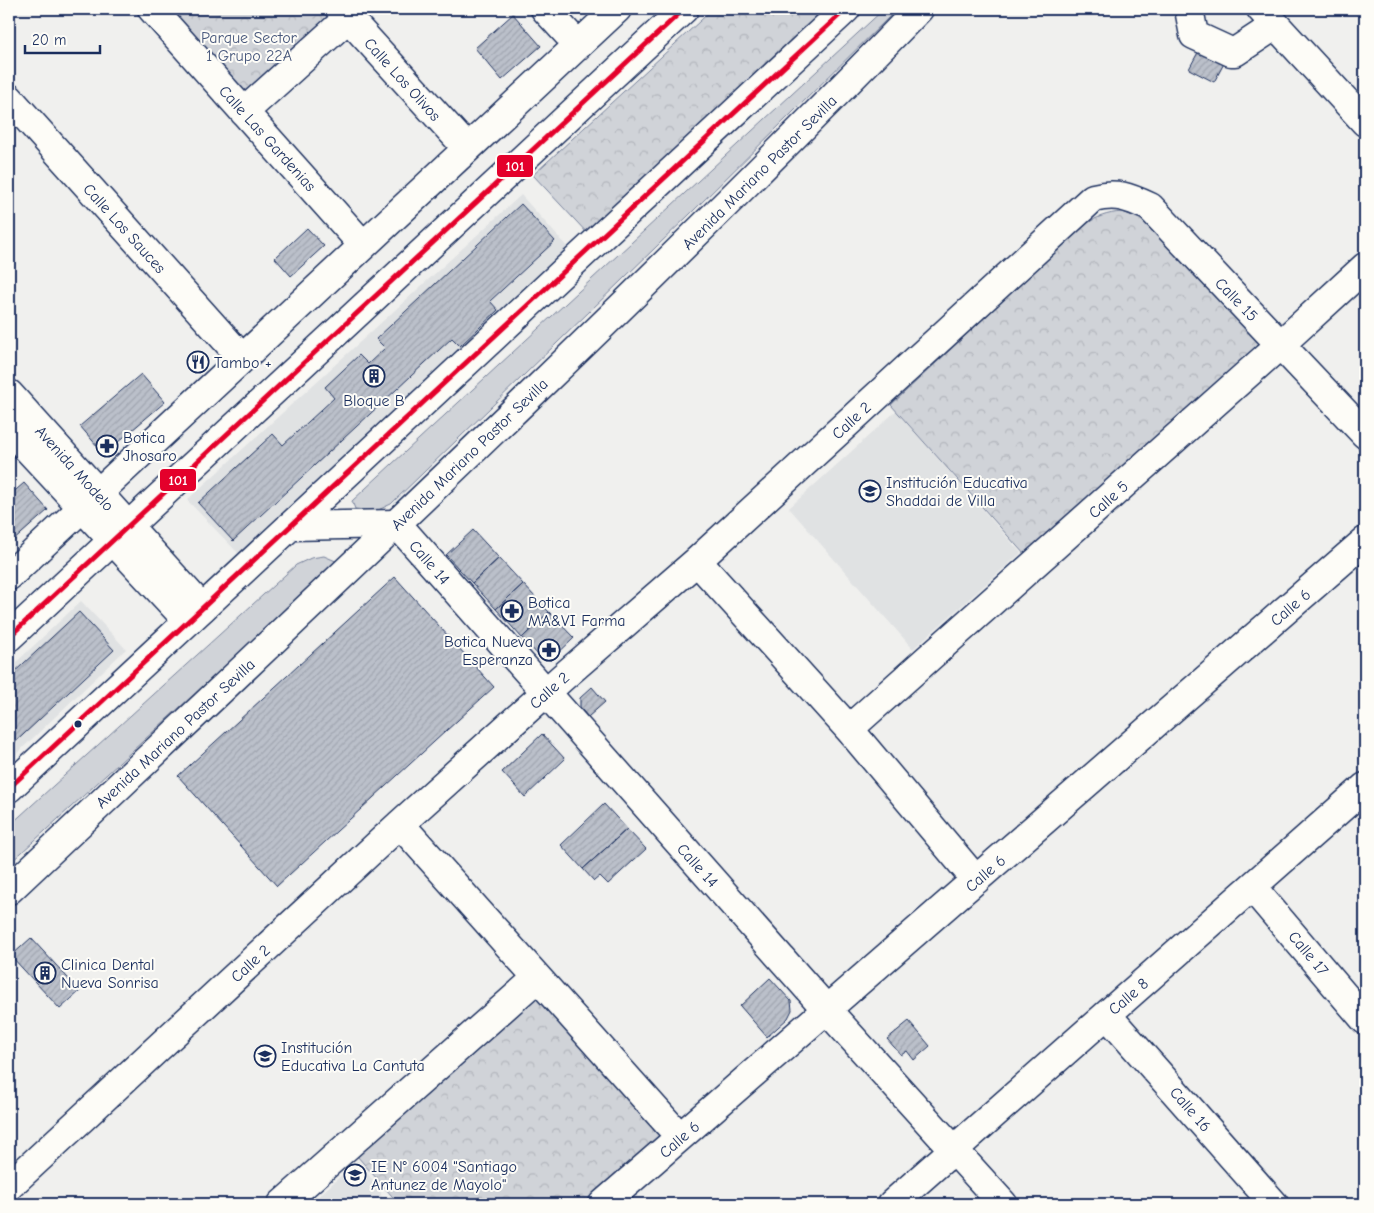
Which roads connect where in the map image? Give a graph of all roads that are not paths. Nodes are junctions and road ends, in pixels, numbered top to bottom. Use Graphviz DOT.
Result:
graph roads {
  1 [pos="152,9"];
  2 [pos="545,9"];
  3 [pos="617,9"];
  4 [pos="684,9"];
  5 [pos="846,9"];
  6 [pos="920,9"];
  7 [pos="1189,9"];
  8 [pos="344,14"];
  9 [pos="1269,17"];
  10 [pos="578,45"];
  11 [pos="9,98"];
  12 [pos="244,112"];
  13 [pos="1365,122"];
  14 [pos="467,148"];
  15 [pos="1093,198"];
  16 [pos="363,245"];
  17 [pos="1365,267"];
  18 [pos="1281,344"];
  19 [pos="242,358"];
  20 [pos="9,394"];
  21 [pos="9,429"];
  22 [pos="1365,434"];
  23 [pos="90,500"];
  24 [pos="397,524"];
  25 [pos="290,526"];
  26 [pos="120,534"];
  27 [pos="1365,541"];
  28 [pos="696,561"];
  29 [pos="9,576"];
  30 [pos="195,615"];
  31 [pos="9,637"];
  32 [pos="545,693"];
  33 [pos="849,729"];
  34 [pos="9,788"];
  35 [pos="1365,788"];
  36 [pos="400,824"];
  37 [pos="976,880"];
  38 [pos="1252,887"];
  39 [pos="9,890"];
  40 [pos="538,978"];
  41 [pos="827,1010"];
  42 [pos="1107,1014"];
  43 [pos="1365,1020"];
  44 [pos="680,1137"];
  45 [pos="953,1150"];
  46 [pos="9,1186"];
  47 [pos="282,1204"];
  48 [pos="604,1204"];
  49 [pos="892,1204"];
  50 [pos="1002,1204"];
  51 [pos="1274,1204"];
  1 -- 12 [label="street, Calle Las Gardenias"];
  2 -- 10 [label="street"];
  3 -- 10 [label="street"];
  4 -- 26 [label="street"];
  5 -- 25 [label="street"];
  6 -- 24 [label="street, Avenida Mariano Pastor Sevilla"];
  7 -- 9 [label="street"];
  8 -- 12 [label="street"];
  8 -- 14 [label="street, Calle Los Olivos"];
  9 -- 13 [label="street"];
  10 -- 14 [label="street"];
  11 -- 19 [label="street, Calle Los Sauces"];
  12 -- 16 [label="street, Calle Las Gardenias"];
  14 -- 16 [label="street"];
  15 -- 18 [label="street, Calle 15"];
  15 -- 28 [label="street, Calle 2"];
  16 -- 19 [label="street"];
  17 -- 18 [label="street, Calle 5"];
  18 -- 22 [label="street, Calle 15"];
  18 -- 33 [label="street, Calle 5"];
  19 -- 23 [label="street"];
  20 -- 23 [label="street, Avenida Modelo"];
  21 -- 23 [label="street, Avenida Modelo"];
  23 -- 26 [label="street, Avenida Modelo"];
  23 -- 29 [label="street"];
  24 -- 25 [label="street"];
  24 -- 32 [label="street, Calle 14"];
  24 -- 39 [label="street, Avenida Mariano Pastor Sevilla"];
  25 -- 30 [label="street"];
  26 -- 30 [label="street, Avenida Modelo"];
  26 -- 31 [label="street"];
  27 -- 37 [label="street, Calle 6"];
  28 -- 32 [label="street, Calle 2"];
  28 -- 33 [label="street"];
  30 -- 34 [label="street"];
  32 -- 36 [label="street, Calle 2"];
  32 -- 41 [label="street, Calle 14"];
  33 -- 37 [label="street"];
  35 -- 38 [label="street, Calle 8"];
  36 -- 40 [label="street"];
  36 -- 46 [label="street, Calle 2"];
  37 -- 41 [label="street, Calle 6"];
  38 -- 42 [label="street, Calle 8"];
  38 -- 43 [label="street, Calle 17"];
  40 -- 44 [label="street"];
  40 -- 47 [label="street"];
  41 -- 44 [label="street, Calle 6"];
  41 -- 45 [label="street, Calle 14"];
  42 -- 45 [label="street, Calle 8"];
  42 -- 51 [label="street, Calle 16"];
  44 -- 48 [label="street, Calle 6"];
  45 -- 49 [label="street, Calle 8"];
  45 -- 50 [label="street, Calle 14"];
}
